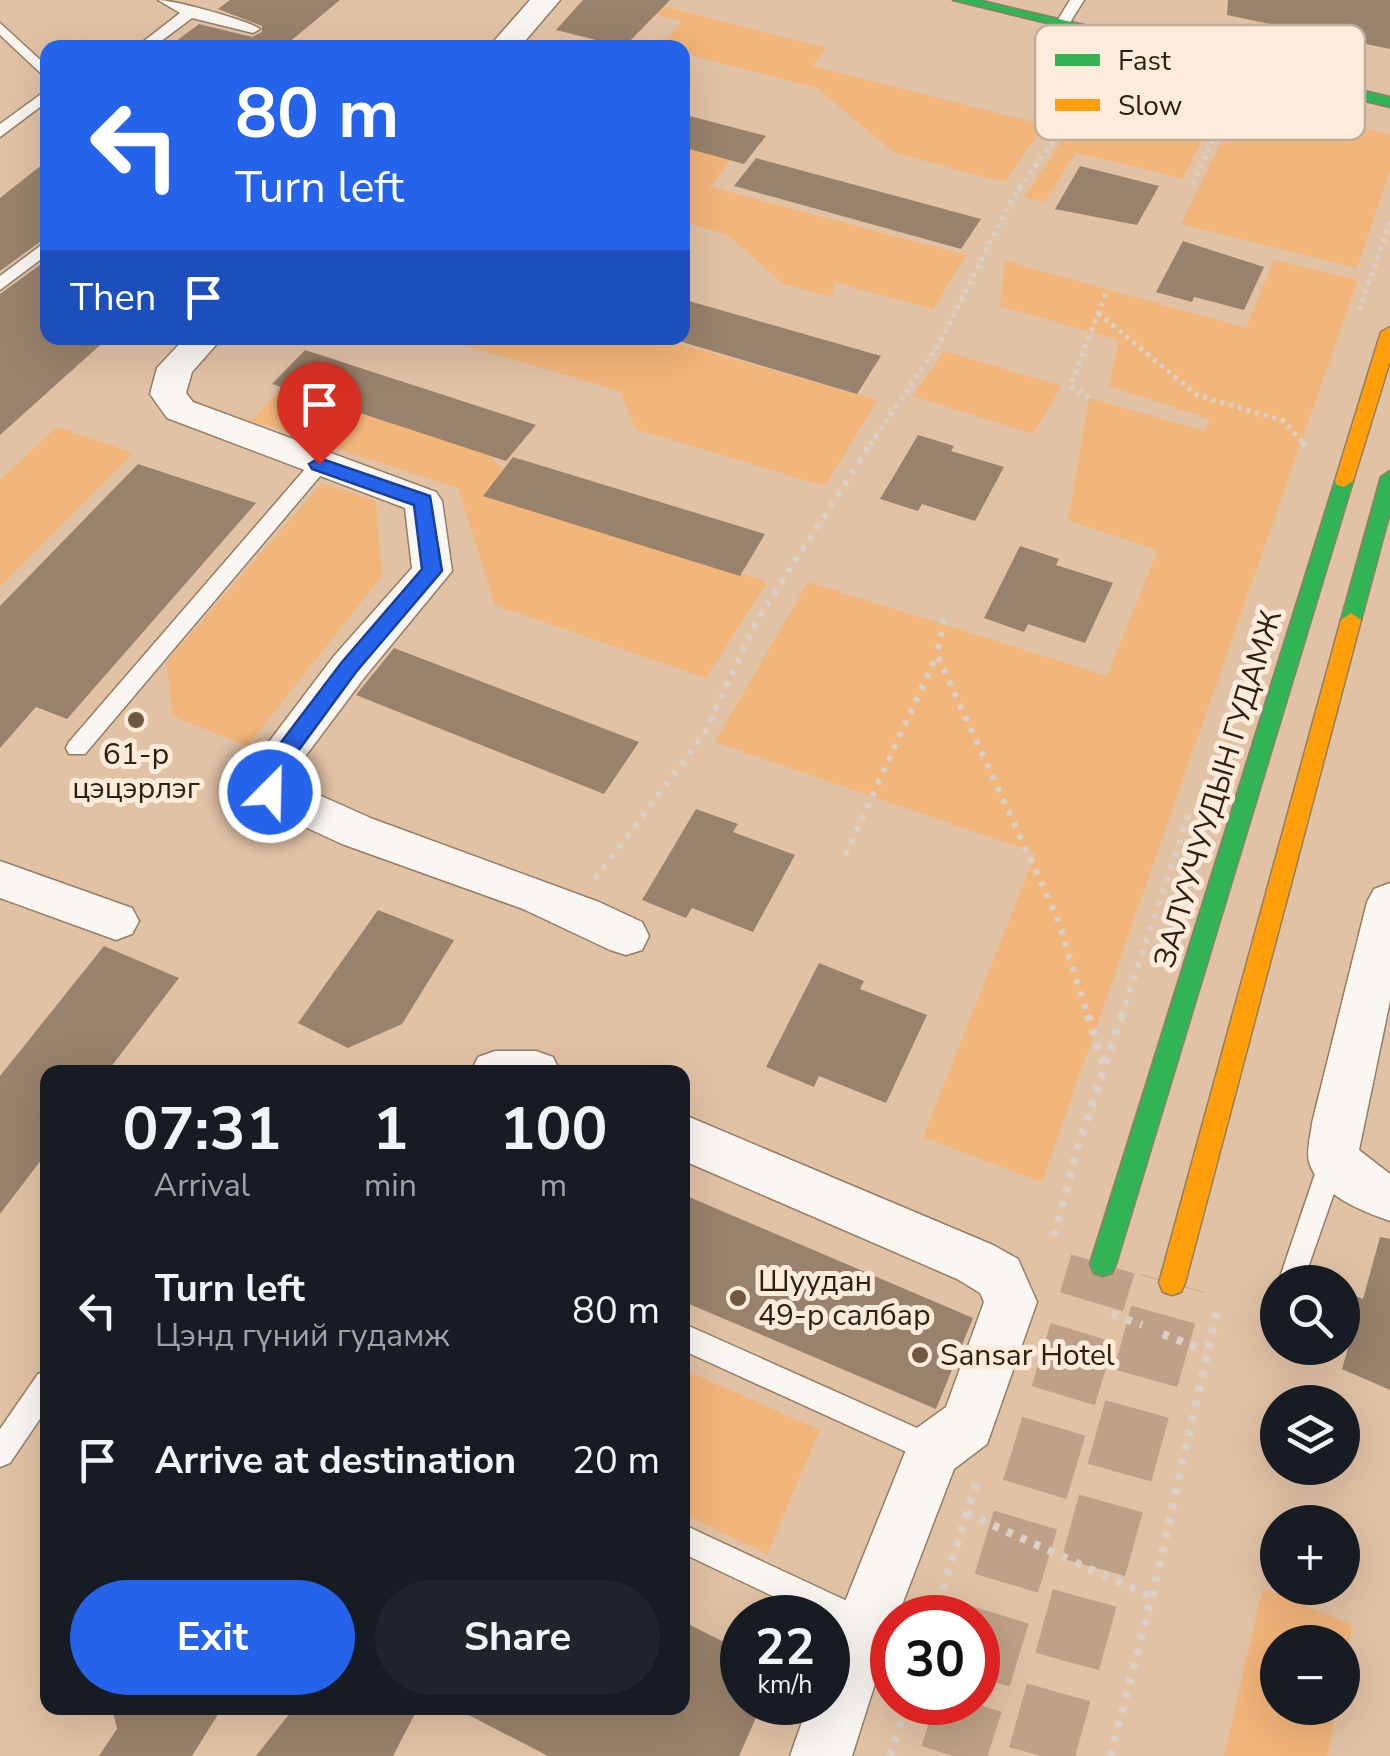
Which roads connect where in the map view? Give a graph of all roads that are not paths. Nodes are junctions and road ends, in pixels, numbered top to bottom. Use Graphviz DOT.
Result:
graph roads {
  1 [pos="165,0"];
  2 [pos="546,0"];
  3 [pos="960,0"];
  4 [pos="1076,0"];
  5 [pos="190,13"];
  6 [pos="1057,25"];
  7 [pos="1062,25"];
  8 [pos="0,27"];
  9 [pos="252,29"];
  10 [pos="153,40"];
  11 [pos="509,40"];
  12 [pos="40,68"];
  13 [pos="1365,96"];
  14 [pos="40,100"];
  15 [pos="1390,102"];
  16 [pos="0,132"];
  17 [pos="40,252"];
  18 [pos="0,285"];
  19 [pos="1390,332"];
  20 [pos="197,345"];
  21 [pos="319,464"];
  22 [pos="1390,477"];
  23 [pos="78,748"];
  24 [pos="0,879"];
  25 [pos="1390,902"];
  26 [pos="116,920"];
  27 [pos="626,936"];
  28 [pos="690,1139"];
  29 [pos="1333,1160"];
  30 [pos="1390,1198"];
  31 [pos="1104,1264"];
  32 [pos="1296,1265"];
  33 [pos="1172,1282"];
  34 [pos="690,1340"];
  35 [pos="40,1395"];
  36 [pos="934,1450"];
  37 [pos="0,1453"];
  38 [pos="690,1542"];
  39 [pos="865,1624"];
  40 [pos="821,1756"];
  1 -- 5 [label="lane"];
  2 -- 11 [label="street"];
  3 -- 6 [label="main road"];
  4 -- 7 [label="lane"];
  5 -- 9 [label="lane"];
  5 -- 10 [label="lane"];
  8 -- 12 [label="lane"];
  13 -- 15 [label="main road"];
  14 -- 16 [label="lane"];
  17 -- 18 [label="lane"];
  19 -- 31 [label="main road, ЗАЛУУЧУУДЫН ГУДАМЖ"];
  20 -- 21 [label="street"];
  21 -- 23 [label="lane"];
  21 -- 27 [label="street"];
  22 -- 33 [label="main road"];
  24 -- 26 [label="street"];
  25 -- 29 [label="street"];
  28 -- 36 [label="street"];
  29 -- 30 [label="street"];
  29 -- 32 [label="lane"];
  34 -- 36 [label="lane"];
  35 -- 37 [label="lane"];
  36 -- 39 [label="street"];
  38 -- 39 [label="lane"];
  39 -- 40 [label="street"];
}
